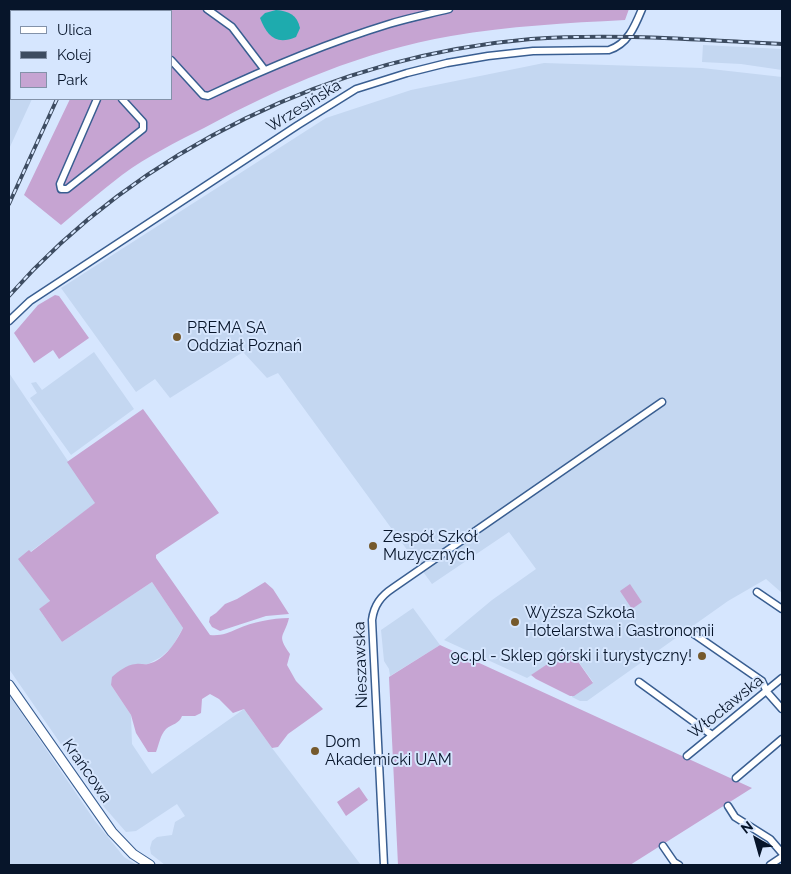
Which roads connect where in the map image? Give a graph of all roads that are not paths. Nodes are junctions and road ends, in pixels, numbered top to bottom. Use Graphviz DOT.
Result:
graph roads {
  1 [pos="207,9"];
  2 [pos="448,9"];
  3 [pos="642,9"];
  4 [pos="172,61"];
  5 [pos="264,69"];
  6 [pos="97,100"];
  7 [pos="123,100"];
  8 [pos="9,321"];
  9 [pos="662,402"];
  10 [pos="757,592"];
  11 [pos="782,609"];
  12 [pos="694,634"];
  13 [pos="782,678"];
  14 [pos="639,682"];
  15 [pos="9,685"];
  16 [pos="767,692"];
  17 [pos="782,709"];
  18 [pos="712,735"];
  19 [pos="782,739"];
  20 [pos="687,756"];
  21 [pos="736,778"];
  22 [pos="728,806"];
  23 [pos="664,846"];
  24 [pos="782,853"];
  25 [pos="782,857"];
  26 [pos="150,865"];
  27 [pos="384,865"];
  28 [pos="679,865"];
  29 [pos="770,865"];
  1 -- 5 [label="street"];
  2 -- 5 [label="street"];
  3 -- 8 [label="street, Wrzesińska"];
  4 -- 5 [label="street"];
  6 -- 7 [label="street"];
  9 -- 27 [label="street, Nieszawska"];
  10 -- 11 [label="street"];
  12 -- 16 [label="street"];
  13 -- 16 [label="street, Włocławska"];
  14 -- 18 [label="street"];
  15 -- 26 [label="street, Krańcowa"];
  16 -- 17 [label="street"];
  16 -- 18 [label="street, Włocławska"];
  18 -- 20 [label="street, Włocławska"];
  19 -- 21 [label="street"];
  22 -- 24 [label="street"];
  23 -- 28 [label="street"];
  25 -- 29 [label="street"];
}
